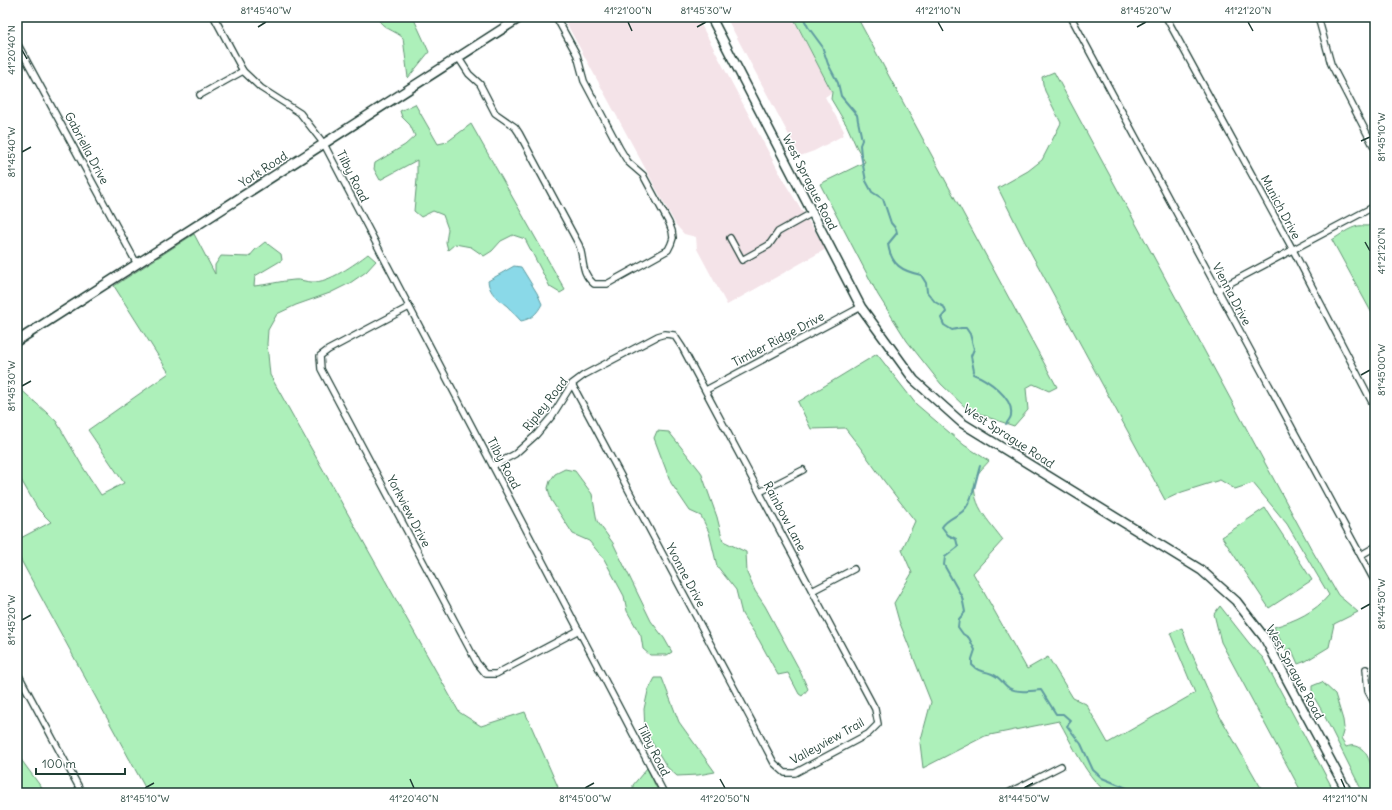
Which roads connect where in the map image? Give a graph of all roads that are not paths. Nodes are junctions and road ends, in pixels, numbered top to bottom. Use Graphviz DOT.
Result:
graph roads {
  1 [pos="214,17"];
  2 [pos="522,17"];
  3 [pos="556,17"];
  4 [pos="711,17"];
  5 [pos="1070,17"];
  6 [pos="1166,17"];
  7 [pos="1318,17"];
  8 [pos="17,43"];
  9 [pos="458,57"];
  10 [pos="243,71"];
  11 [pos="200,95"];
  12 [pos="324,144"];
  13 [pos="1375,149"];
  14 [pos="1375,206"];
  15 [pos="812,213"];
  16 [pos="730,238"];
  17 [pos="1292,250"];
  18 [pos="137,264"];
  19 [pos="1217,290"];
  20 [pos="409,307"];
  21 [pos="861,307"];
  22 [pos="658,336"];
  23 [pos="17,341"];
  24 [pos="572,384"];
  25 [pos="706,390"];
  26 [pos="1375,408"];
  27 [pos="493,466"];
  28 [pos="803,470"];
  29 [pos="760,492"];
  30 [pos="1375,547"];
  31 [pos="1361,555"];
  32 [pos="854,569"];
  33 [pos="1375,582"];
  34 [pos="812,591"];
  35 [pos="580,630"];
  36 [pos="1366,669"];
  37 [pos="17,672"];
  38 [pos="1375,704"];
  39 [pos="878,724"];
  40 [pos="1061,766"];
  41 [pos="785,773"];
  42 [pos="82,793"];
  43 [pos="664,793"];
  44 [pos="1008,793"];
  45 [pos="1348,793"];
  1 -- 10 [label="street, Tilby Road"];
  2 -- 9 [label="street, York Road"];
  3 -- 9 [label="street"];
  4 -- 15 [label="street, West Sprague Road"];
  5 -- 19 [label="street, Vienna Drive"];
  6 -- 17 [label="street, Munich Drive"];
  7 -- 13 [label="street"];
  8 -- 18 [label="street, Gabriella Drive"];
  9 -- 12 [label="street, York Road"];
  10 -- 11 [label="street"];
  10 -- 12 [label="street, Tilby Road"];
  12 -- 18 [label="street, York Road"];
  12 -- 20 [label="street, Tilby Road"];
  14 -- 17 [label="street"];
  15 -- 16 [label="street"];
  15 -- 21 [label="street, West Sprague Road"];
  17 -- 19 [label="street"];
  17 -- 26 [label="street, Munich Drive"];
  18 -- 23 [label="street, York Road"];
  19 -- 31 [label="street, Vienna Drive"];
  20 -- 27 [label="street, Tilby Road"];
  20 -- 35 [label="street, Yorkview Drive"];
  21 -- 25 [label="street, Timber Ridge Drive"];
  21 -- 45 [label="street, West Sprague Road"];
  22 -- 24 [label="street, Ripley Road"];
  22 -- 25 [label="street, Rainbow Lane"];
  24 -- 27 [label="street, Ripley Road"];
  24 -- 41 [label="street, Yvonne Drive"];
  25 -- 29 [label="street, Rainbow Lane"];
  27 -- 35 [label="street, Tilby Road"];
  28 -- 29 [label="street"];
  29 -- 34 [label="street, Rainbow Lane"];
  30 -- 31 [label="street"];
  31 -- 33 [label="street, Vienna Drive"];
  32 -- 34 [label="street"];
  34 -- 39 [label="street, Rainbow Lane"];
  35 -- 43 [label="street, Tilby Road"];
  36 -- 38 [label="street"];
  37 -- 42 [label="street"];
  39 -- 41 [label="street, Valleyview Trail"];
  40 -- 44 [label="street"];
}
